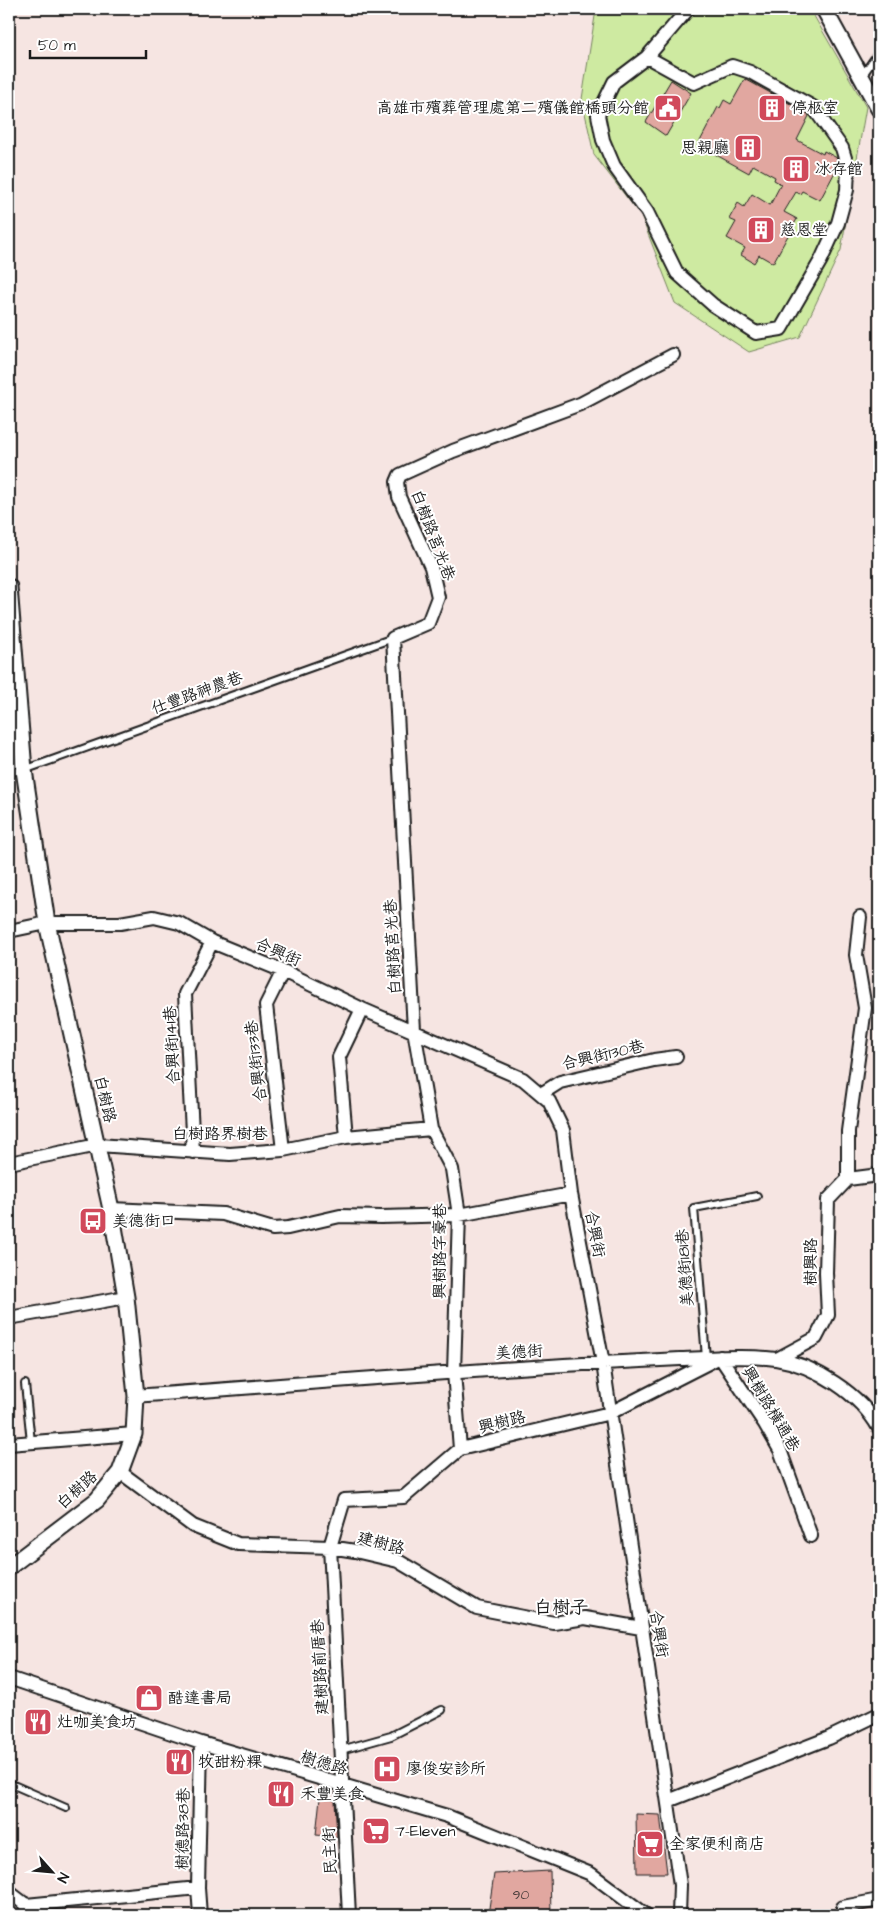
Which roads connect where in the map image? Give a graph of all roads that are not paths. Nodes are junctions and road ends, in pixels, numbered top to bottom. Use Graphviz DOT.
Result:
graph roads {
  1 [pos="688,9"];
  2 [pos="824,9"];
  3 [pos="879,52"];
  4 [pos="647,57"];
  5 [pos="861,77"];
  6 [pos="879,109"];
  7 [pos="673,355"];
  8 [pos="9,587"];
  9 [pos="393,638"];
  10 [pos="24,770"];
  11 [pos="9,772"];
  12 [pos="860,917"];
  13 [pos="47,923"];
  14 [pos="9,931"];
  15 [pos="212,942"];
  16 [pos="283,971"];
  17 [pos="362,1009"];
  18 [pos="414,1030"];
  19 [pos="676,1057"];
  20 [pos="541,1094"];
  21 [pos="431,1129"];
  22 [pos="346,1137"];
  23 [pos="98,1145"];
  24 [pos="284,1150"];
  25 [pos="193,1152"];
  26 [pos="9,1163"];
  27 [pos="879,1175"];
  28 [pos="848,1179"];
  29 [pos="571,1194"];
  30 [pos="757,1196"];
  31 [pos="111,1209"];
  32 [pos="459,1215"];
  33 [pos="126,1297"];
  34 [pos="9,1318"];
  35 [pos="720,1357"];
  36 [pos="706,1358"];
  37 [pos="777,1360"];
  38 [pos="603,1363"];
  39 [pos="454,1372"];
  40 [pos="25,1384"];
  41 [pos="136,1396"];
  42 [pos="610,1413"];
  43 [pos="879,1428"];
  44 [pos="134,1434"];
  45 [pos="31,1442"];
  46 [pos="9,1444"];
  47 [pos="460,1449"];
  48 [pos="120,1472"];
  49 [pos="811,1536"];
  50 [pos="330,1547"];
  51 [pos="9,1567"];
  52 [pos="641,1628"];
  53 [pos="9,1678"];
  54 [pos="442,1710"];
  55 [pos="879,1714"];
  56 [pos="201,1743"];
  57 [pos="340,1750"];
  58 [pos="9,1783"];
  59 [pos="342,1786"];
  60 [pos="668,1801"];
  61 [pos="66,1808"];
  62 [pos="198,1888"];
  63 [pos="9,1892"];
  64 [pos="879,1900"];
  65 [pos="843,1907"];
  66 [pos="25,1910"];
  67 [pos="200,1915"];
  68 [pos="349,1915"];
  69 [pos="646,1915"];
  70 [pos="679,1915"];
  1 -- 4 [label="street"];
  2 -- 5 [label="street"];
  3 -- 5 [label="lane"];
  4 -- 4 [label="street"];
  5 -- 6 [label="street"];
  7 -- 9 [label="street, 白樹路莒光巷"];
  8 -- 10 [label="street, 白樹路"];
  9 -- 10 [label="lane, 仕豐路神農巷"];
  9 -- 18 [label="street, 白樹路莒光巷"];
  10 -- 11 [label="lane, 仕豐路神農巷"];
  10 -- 13 [label="street, 白樹路"];
  12 -- 28 [label="street"];
  13 -- 14 [label="street, 合興街"];
  13 -- 15 [label="street, 合興街"];
  13 -- 23 [label="street, 白樹路"];
  15 -- 16 [label="street, 合興街"];
  15 -- 25 [label="street, 合興街141巷"];
  16 -- 17 [label="street, 合興街"];
  16 -- 24 [label="street, 合興街133巷"];
  17 -- 18 [label="street, 合興街"];
  17 -- 22 [label="street"];
  18 -- 20 [label="street, 合興街"];
  18 -- 21 [label="street, 興樹路字豪巷"];
  19 -- 20 [label="street, 合興街130巷"];
  20 -- 29 [label="street, 合興街"];
  21 -- 22 [label="street, 白樹路界樹巷"];
  21 -- 32 [label="street, 興樹路字豪巷"];
  22 -- 24 [label="street, 白樹路界樹巷"];
  23 -- 25 [label="street, 白樹路界樹巷"];
  23 -- 26 [label="street, 白樹路界樹巷"];
  23 -- 31 [label="street, 白樹路"];
  24 -- 25 [label="street, 白樹路界樹巷"];
  27 -- 28 [label="street"];
  28 -- 37 [label="street, 樹興路"];
  29 -- 32 [label="street"];
  29 -- 38 [label="street, 合興街"];
  30 -- 36 [label="lane, 美德街181巷"];
  31 -- 32 [label="street"];
  31 -- 33 [label="street, 白樹路"];
  32 -- 39 [label="street, 興樹路字豪巷"];
  33 -- 34 [label="street"];
  33 -- 41 [label="street, 白樹路"];
  35 -- 36 [label="street, 美德街"];
  35 -- 37 [label="street, 美德街"];
  35 -- 42 [label="street, 興樹路"];
  35 -- 49 [label="street, 興樹路橫通巷"];
  36 -- 38 [label="street, 美德街"];
  37 -- 43 [label="street, 美德街"];
  38 -- 39 [label="street, 美德街"];
  38 -- 42 [label="street, 合興街"];
  39 -- 41 [label="street, 美德街"];
  39 -- 47 [label="street, 興樹路字豪巷"];
  40 -- 45 [label="lane"];
  41 -- 44 [label="street, 白樹路"];
  42 -- 47 [label="street, 興樹路"];
  42 -- 52 [label="street, 合興街"];
  44 -- 45 [label="street"];
  44 -- 48 [label="street, 白樹路"];
  45 -- 46 [label="street"];
  47 -- 50 [label="street, 興樹路"];
  48 -- 50 [label="street, 建樹路"];
  48 -- 51 [label="street, 白樹路"];
  50 -- 52 [label="street, 建樹路"];
  50 -- 57 [label="street, 建樹路前厝巷"];
  52 -- 60 [label="street, 合興街"];
  53 -- 56 [label="street, 樹德路"];
  54 -- 57 [label="lane"];
  55 -- 60 [label="street"];
  56 -- 59 [label="street, 樹德路"];
  56 -- 62 [label="street, 樹德路38巷"];
  57 -- 59 [label="street, 建樹路前厝巷"];
  58 -- 61 [label="lane"];
  59 -- 68 [label="street, 民主街"];
  59 -- 69 [label="street, 樹德路"];
  60 -- 70 [label="street, 合興街"];
  62 -- 66 [label="street"];
  62 -- 67 [label="street, 樹德路38巷"];
  63 -- 66 [label="street"];
  64 -- 65 [label="street"];
}
